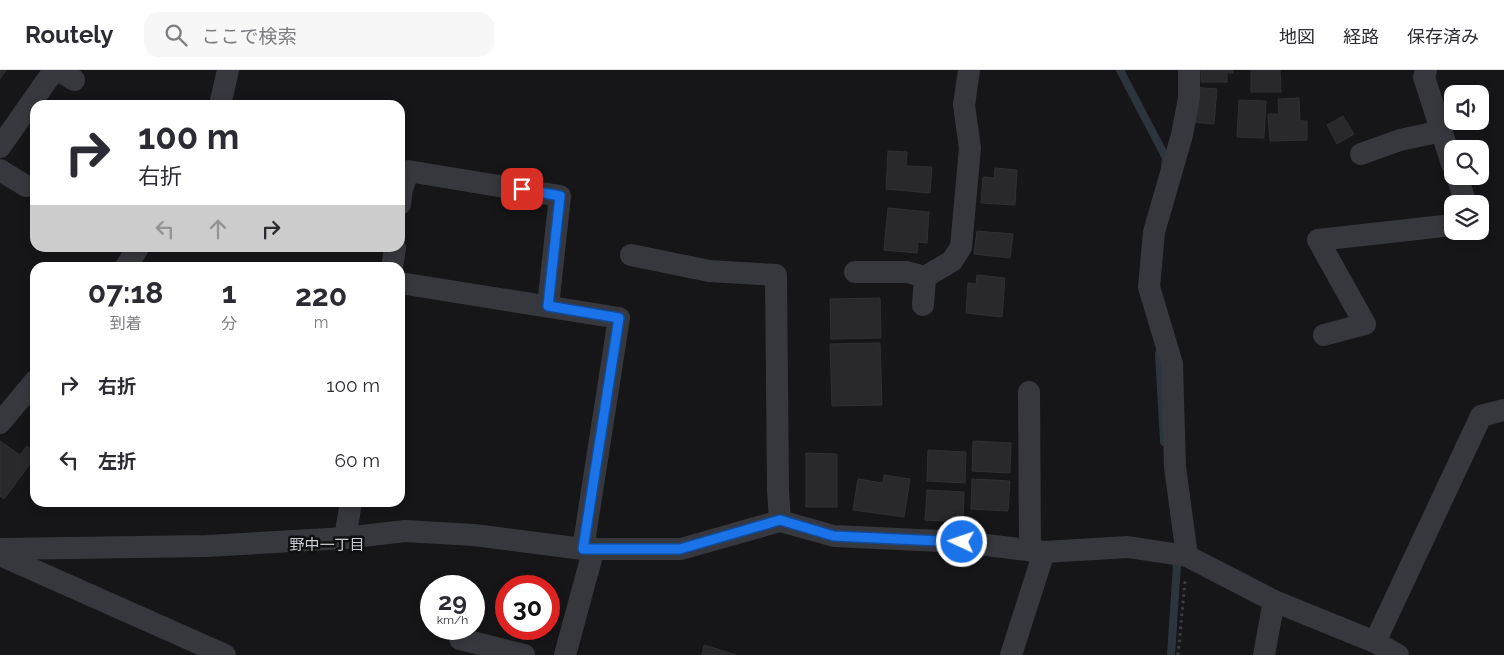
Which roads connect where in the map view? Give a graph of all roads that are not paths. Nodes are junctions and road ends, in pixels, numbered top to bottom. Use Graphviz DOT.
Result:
graph roads {
  1 [pos="228,70"];
  2 [pos="969,70"];
  3 [pos="1189,70"];
  4 [pos="1426,70"];
  5 [pos="65,74"];
  6 [pos="33,100"];
  7 [pos="221,100"];
  8 [pos="30,104"];
  9 [pos="1442,131"];
  10 [pos="1445,140"];
  11 [pos="0,147"];
  12 [pos="1361,154"];
  13 [pos="0,170"];
  14 [pos="405,180"];
  15 [pos="26,186"];
  16 [pos="1444,226"];
  17 [pos="630,255"];
  18 [pos="856,272"];
  19 [pos="924,277"];
  20 [pos="405,284"];
  21 [pos="923,305"];
  22 [pos="548,306"];
  23 [pos="1324,335"];
  24 [pos="30,387"];
  25 [pos="1029,392"];
  26 [pos="1504,410"];
  27 [pos="0,423"];
  28 [pos="350,507"];
  29 [pos="780,520"];
  30 [pos="344,538"];
  31 [pos="588,548"];
  32 [pos="0,549"];
  33 [pos="1038,551"];
  34 [pos="0,555"];
  35 [pos="1187,556"];
  36 [pos="1274,601"];
  37 [pos="464,640"];
  38 [pos="1375,642"];
  39 [pos="214,653"];
  40 [pos="524,655"];
  41 [pos="565,655"];
  42 [pos="1011,655"];
  43 [pos="1264,655"];
  44 [pos="1398,655"];
  1 -- 7 [label="street"];
  2 -- 19 [label="street"];
  3 -- 35 [label="street"];
  4 -- 9 [label="street"];
  5 -- 6 [label="street"];
  8 -- 11 [label="street"];
  9 -- 10 [label="street"];
  9 -- 12 [label="street"];
  13 -- 15 [label="street"];
  14 -- 22 [label="street"];
  16 -- 23 [label="street"];
  17 -- 29 [label="street"];
  18 -- 19 [label="street"];
  19 -- 21 [label="street"];
  20 -- 22 [label="street"];
  22 -- 31 [label="street"];
  24 -- 27 [label="street"];
  25 -- 33 [label="street"];
  26 -- 38 [label="street"];
  28 -- 30 [label="street"];
  29 -- 31 [label="street"];
  29 -- 33 [label="street"];
  30 -- 31 [label="street"];
  30 -- 32 [label="street"];
  31 -- 41 [label="street"];
  33 -- 35 [label="street"];
  33 -- 42 [label="street"];
  34 -- 39 [label="street"];
  35 -- 36 [label="street"];
  36 -- 38 [label="street"];
  36 -- 43 [label="street"];
  37 -- 40 [label="street"];
  38 -- 44 [label="street"];
}
